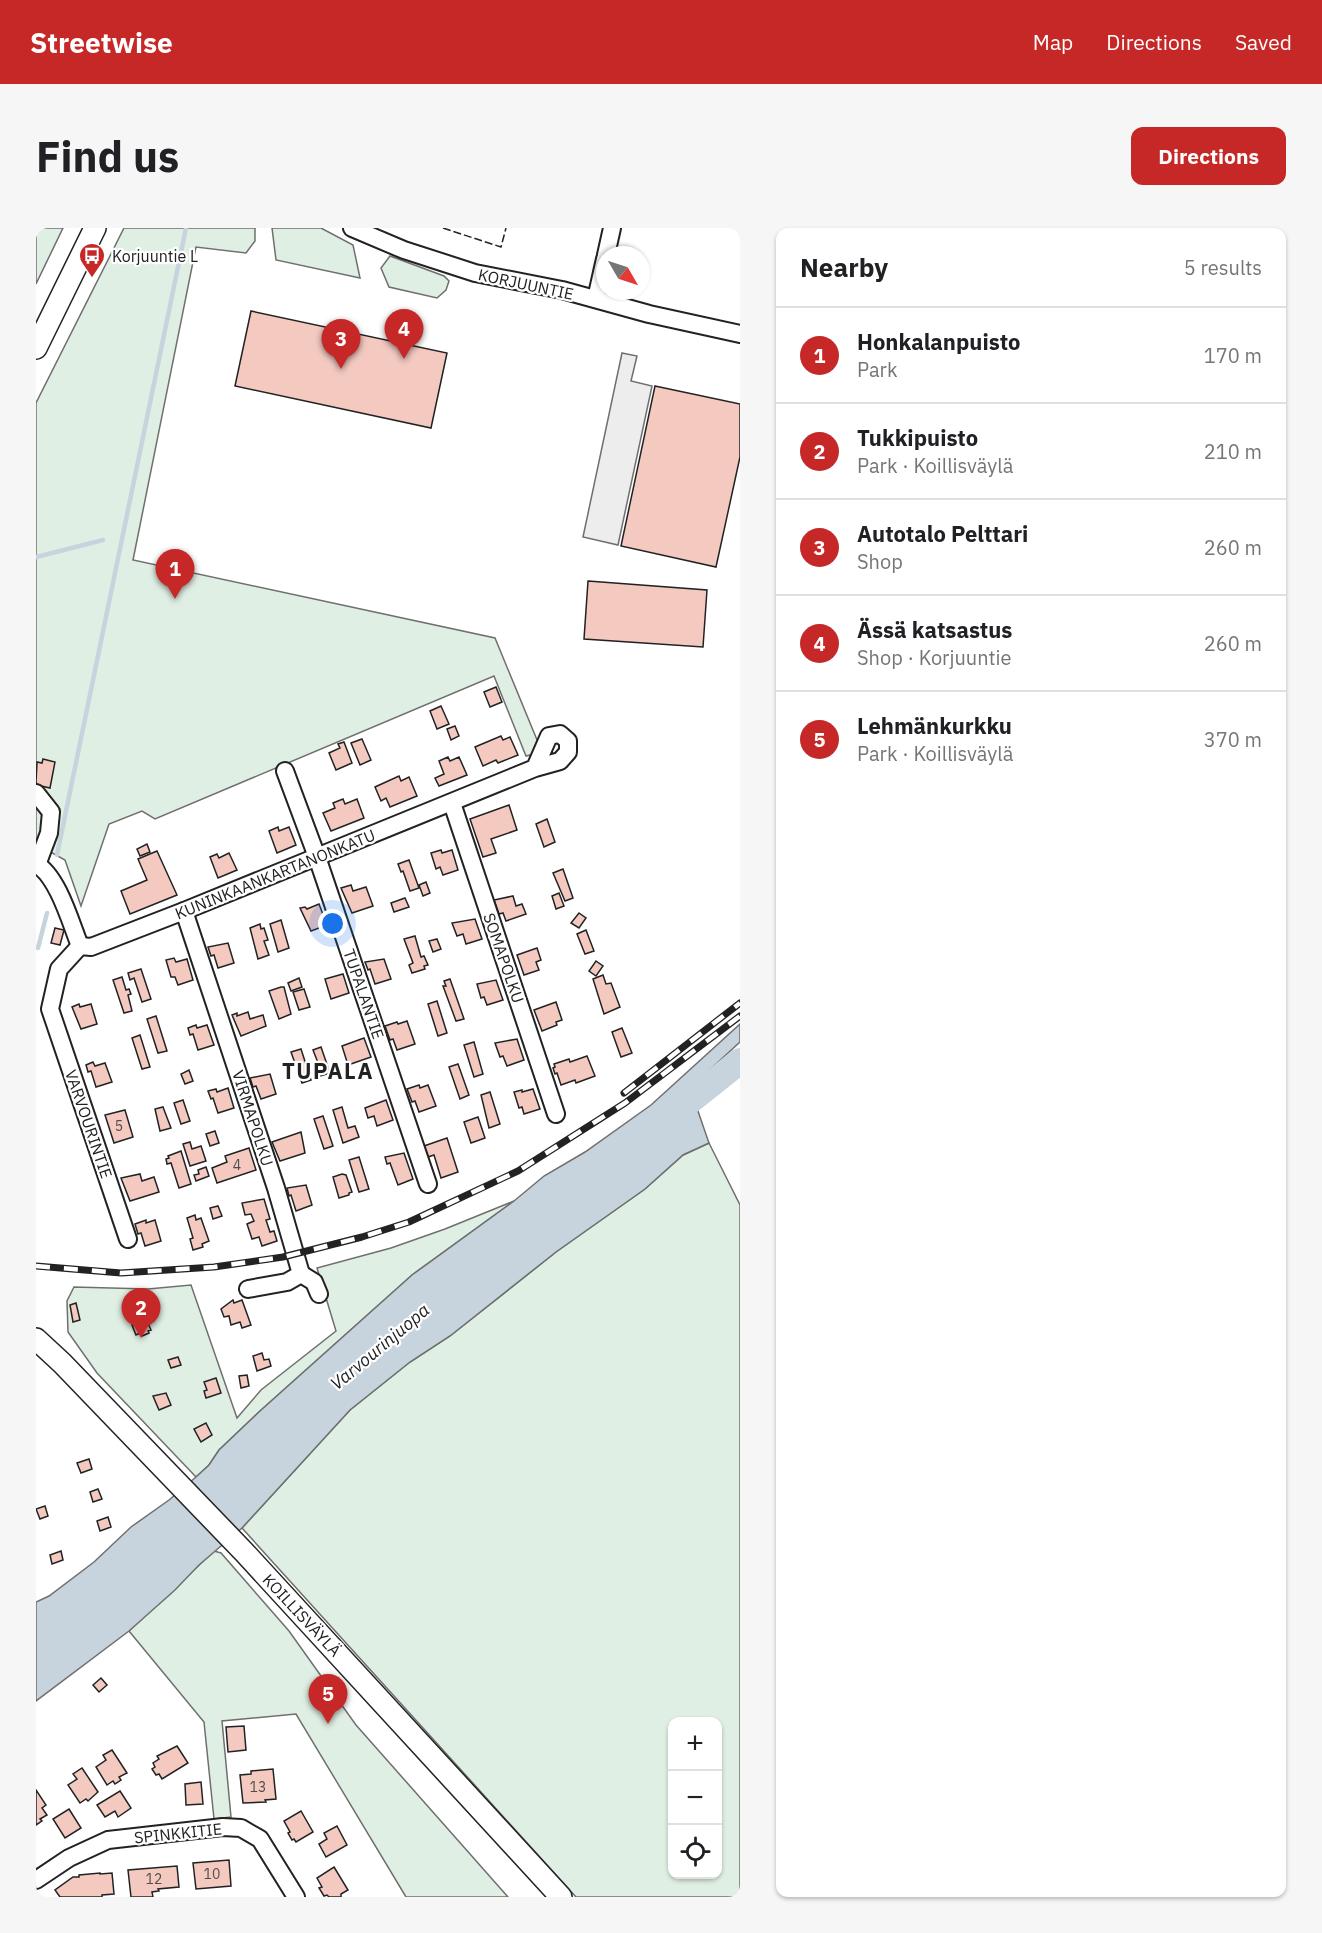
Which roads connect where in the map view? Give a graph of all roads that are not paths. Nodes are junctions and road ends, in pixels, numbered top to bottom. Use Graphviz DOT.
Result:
graph roads {
  1 [pos="95,228"];
  2 [pos="352,228"];
  3 [pos="612,228"];
  4 [pos="608,246"];
  5 [pos="596,299"];
  6 [pos="599,300"];
  7 [pos="740,334"];
  8 [pos="36,348"];
  9 [pos="535,768"];
  10 [pos="285,771"];
  11 [pos="36,793"];
  12 [pos="452,803"];
  13 [pos="318,857"];
  14 [pos="37,864"];
  15 [pos="184,911"];
  16 [pos="80,946"];
  17 [pos="556,1114"];
  18 [pos="428,1184"];
  19 [pos="128,1239"];
  20 [pos="301,1274"];
  21 [pos="248,1289"];
  22 [pos="319,1294"];
  23 [pos="36,1339"];
  24 [pos="36,1880"];
  25 [pos="296,1897"];
  26 [pos="561,1897"];
  1 -- 8 [label="main road"];
  2 -- 5 [label="street, KORJUUNTIE"];
  3 -- 4 [label="street"];
  6 -- 7 [label="street, KORJUUNTIE"];
  9 -- 12 [label="street, KUNINKAANKARTANONKATU"];
  10 -- 13 [label="street, TUPALANTIE"];
  11 -- 14 [label="street"];
  12 -- 13 [label="street, KUNINKAANKARTANONKATU"];
  12 -- 17 [label="street, SOMAPOLKU"];
  13 -- 15 [label="street, KUNINKAANKARTANONKATU"];
  13 -- 18 [label="street, TUPALANTIE"];
  14 -- 16 [label="street"];
  15 -- 16 [label="street, KUNINKAANKARTANONKATU"];
  15 -- 20 [label="street, VIRMAPOLKU"];
  16 -- 19 [label="street, VARVOURINTIE"];
  20 -- 21 [label="street"];
  20 -- 22 [label="street"];
  23 -- 26 [label="main road, KOILLISVÄYLÄ"];
  24 -- 25 [label="street, SPINKKITIE"];
}
